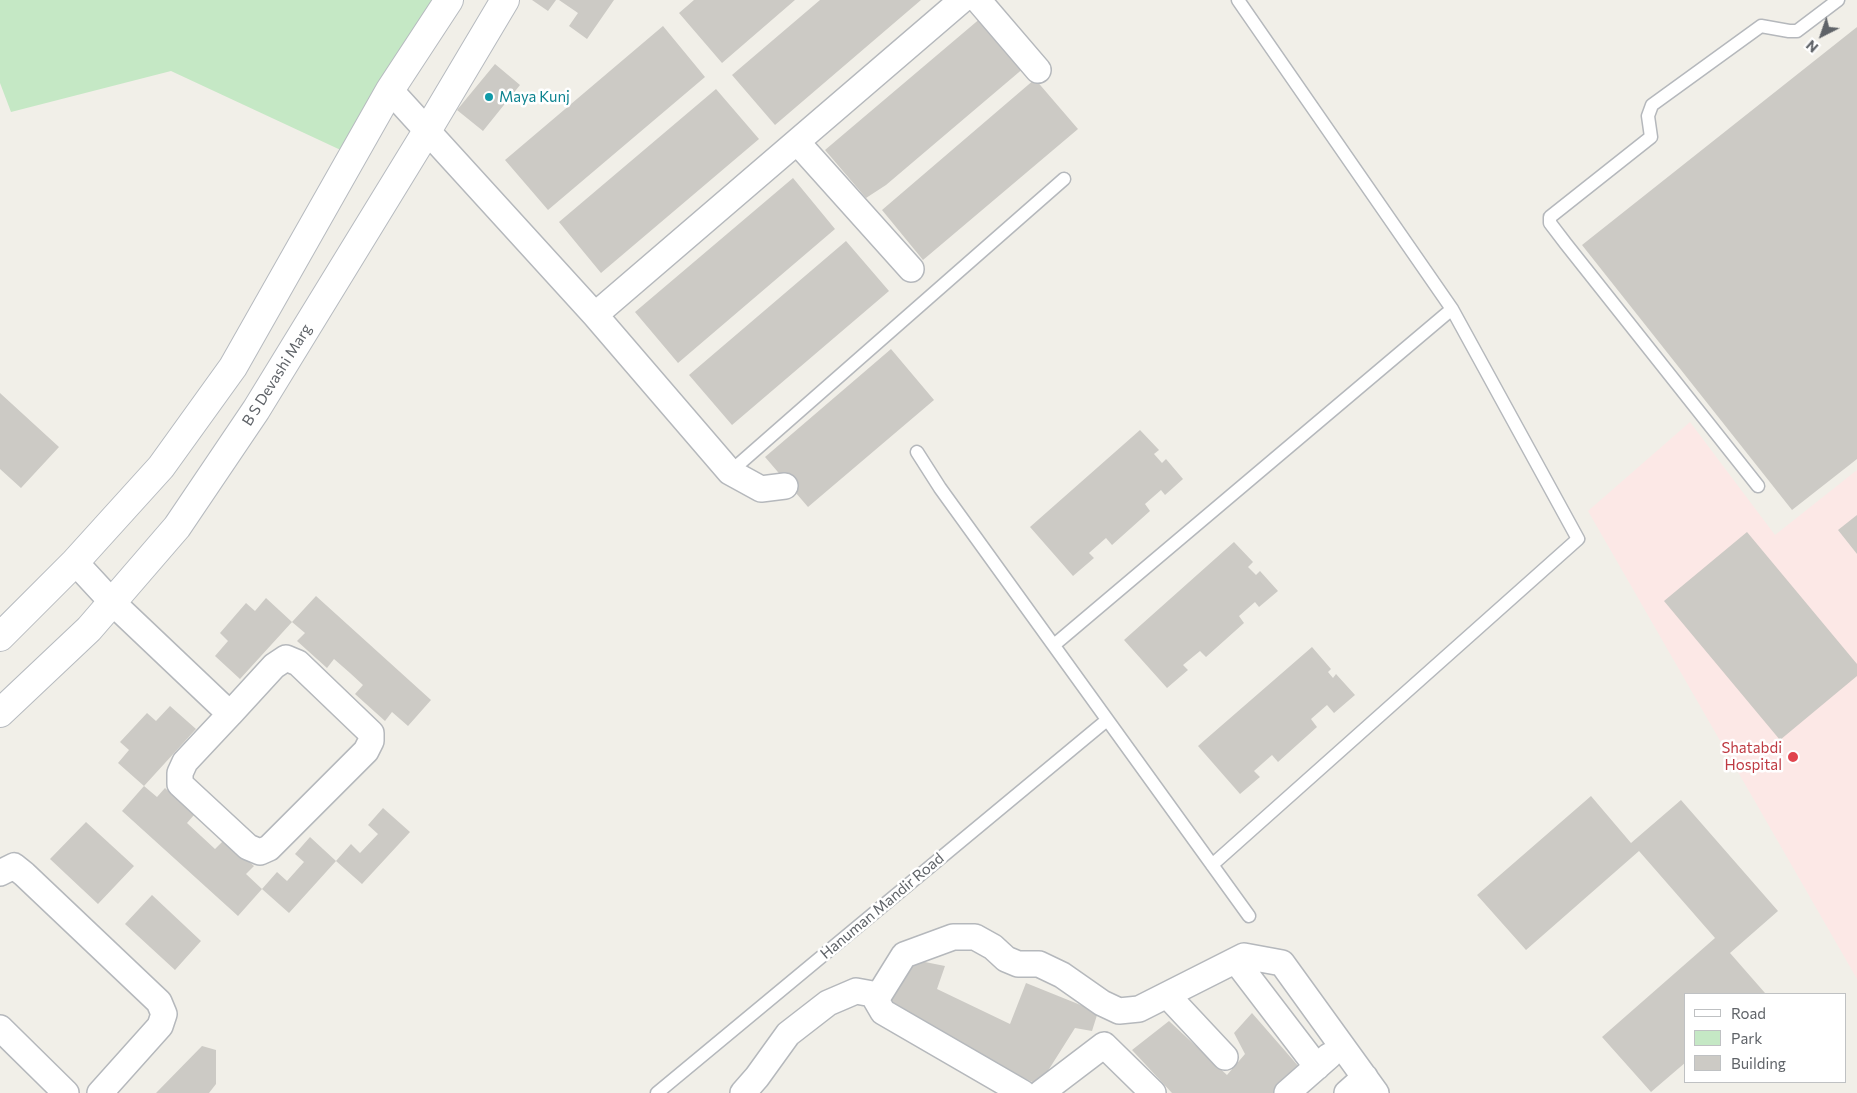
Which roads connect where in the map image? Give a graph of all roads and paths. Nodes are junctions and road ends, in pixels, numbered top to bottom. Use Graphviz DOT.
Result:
graph roads {
  1 [pos="449,0"];
  2 [pos="504,0"];
  3 [pos="962,0"];
  4 [pos="978,0"];
  5 [pos="1238,0"];
  6 [pos="1838,0"];
  7 [pos="1038,70"];
  8 [pos="390,90"];
  9 [pos="427,131"];
  10 [pos="797,142"];
  11 [pos="1064,178"];
  12 [pos="911,269"];
  13 [pos="1452,309"];
  14 [pos="595,315"];
  15 [pos="917,452"];
  16 [pos="730,472"];
  17 [pos="784,486"];
  18 [pos="1758,486"];
  19 [pos="75,562"];
  20 [pos="112,602"];
  21 [pos="0,637"];
  22 [pos="1054,645"];
  23 [pos="0,713"];
  24 [pos="230,714"];
  25 [pos="1107,720"];
  26 [pos="1212,865"];
  27 [pos="0,874"];
  28 [pos="1249,916"];
  29 [pos="1236,961"];
  30 [pos="878,995"];
  31 [pos="1167,995"];
  32 [pos="1119,1011"];
  33 [pos="0,1028"];
  34 [pos="1342,1044"];
  35 [pos="1104,1045"];
  36 [pos="1224,1057"];
  37 [pos="1316,1067"];
  38 [pos="1363,1088"];
  39 [pos="66,1093"];
  40 [pos="100,1093"];
  41 [pos="658,1093"];
  42 [pos="743,1093"];
  43 [pos="1023,1093"];
  44 [pos="1041,1093"];
  45 [pos="1153,1093"];
  46 [pos="1287,1093"];
  1 -- 8 [label="main road"];
  2 -- 9 [label="main road, B S Devashi Marg"];
  3 -- 10 [label="street"];
  4 -- 7 [label="street"];
  5 -- 13 [label="lane"];
  6 -- 18 [label="lane"];
  8 -- 9 [label="street"];
  8 -- 19 [label="main road"];
  9 -- 14 [label="street"];
  9 -- 20 [label="main road, B S Devashi Marg"];
  10 -- 12 [label="street"];
  10 -- 14 [label="street"];
  11 -- 16 [label="lane"];
  13 -- 22 [label="lane"];
  13 -- 26 [label="lane"];
  14 -- 16 [label="street"];
  15 -- 22 [label="lane"];
  16 -- 17 [label="street"];
  19 -- 20 [label="street"];
  19 -- 21 [label="main road"];
  20 -- 23 [label="main road, B S Devashi Marg"];
  20 -- 24 [label="street"];
  22 -- 25 [label="lane"];
  24 -- 24 [label="street"];
  25 -- 26 [label="lane"];
  25 -- 41 [label="lane, Hanuman Mandir Road"];
  26 -- 28 [label="lane"];
  27 -- 40 [label="street"];
  29 -- 31 [label="street"];
  29 -- 34 [label="street"];
  29 -- 37 [label="street"];
  30 -- 32 [label="street"];
  30 -- 42 [label="street"];
  30 -- 43 [label="street"];
  31 -- 32 [label="street"];
  31 -- 36 [label="street"];
  32 -- 35 [label="street"];
  33 -- 39 [label="street"];
  34 -- 37 [label="street"];
  34 -- 38 [label="street"];
  35 -- 44 [label="street"];
  35 -- 45 [label="street"];
  37 -- 46 [label="street"];
}
